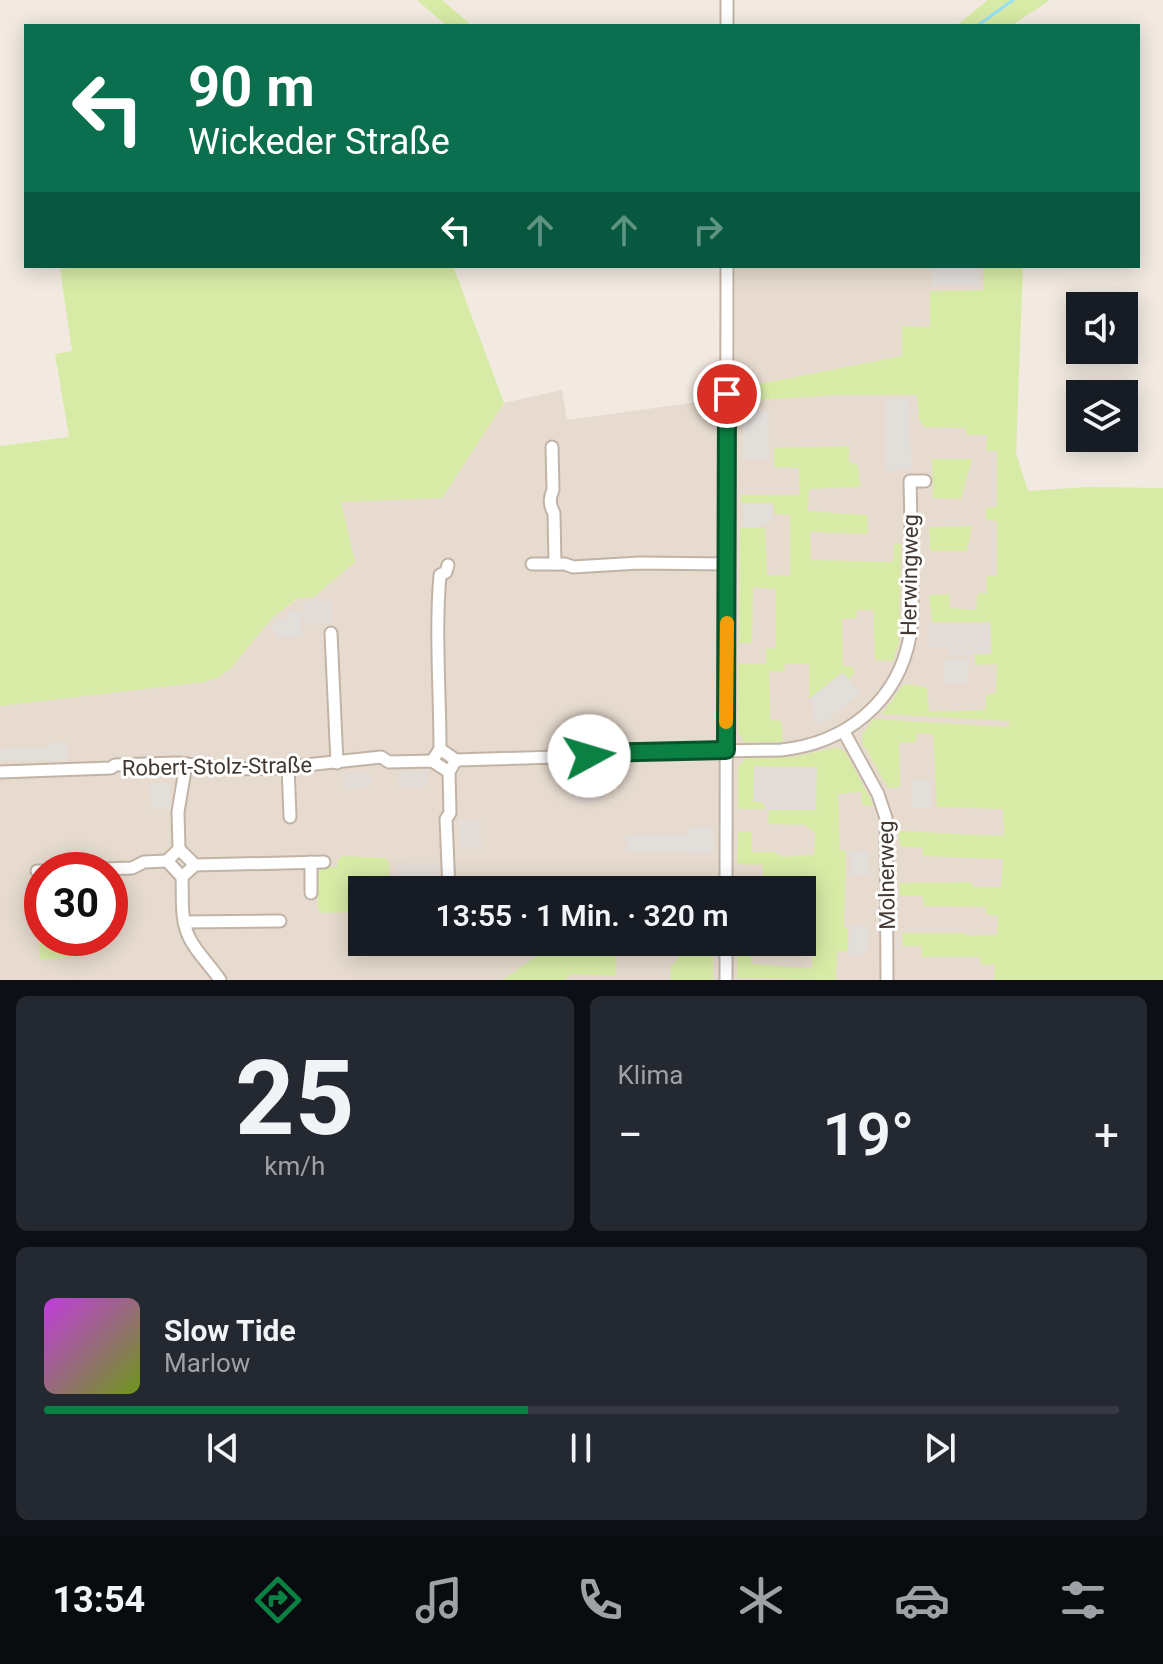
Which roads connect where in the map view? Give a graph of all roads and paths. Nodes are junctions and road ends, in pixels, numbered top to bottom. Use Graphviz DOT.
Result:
graph roads {
  1 [pos="727,0"];
  2 [pos="727,24"];
  3 [pos="727,268"];
  4 [pos="552,447"];
  5 [pos="925,481"];
  6 [pos="532,564"];
  7 [pos="555,564"];
  8 [pos="727,564"];
  9 [pos="448,565"];
  10 [pos="331,633"];
  11 [pos="844,732"];
  12 [pos="440,749"];
  13 [pos="726,750"];
  14 [pos="456,760"];
  15 [pos="432,761"];
  16 [pos="337,763"];
  17 [pos="186,764"];
  18 [pos="288,765"];
  19 [pos="0,772"];
  20 [pos="449,772"];
  21 [pos="290,817"];
  22 [pos="179,849"];
  23 [pos="167,861"];
  24 [pos="195,865"];
  25 [pos="128,868"];
  26 [pos="448,876"];
  27 [pos="726,876"];
  28 [pos="182,877"];
  29 [pos="311,893"];
  30 [pos="280,921"];
  31 [pos="184,922"];
  32 [pos="726,956"];
  33 [pos="220,980"];
  34 [pos="726,980"];
  35 [pos="887,980"];
  1 -- 2 [label="street"];
  3 -- 8 [label="street"];
  4 -- 7 [label="street"];
  5 -- 11 [label="street, Herwingweg"];
  6 -- 7 [label="street"];
  7 -- 8 [label="street"];
  8 -- 13 [label="street"];
  9 -- 12 [label="street"];
  10 -- 16 [label="street"];
  11 -- 13 [label="street, Herwingweg"];
  11 -- 35 [label="street, Molnerweg"];
  12 -- 14 [label="street"];
  12 -- 15 [label="street"];
  13 -- 14 [label="street"];
  13 -- 27 [label="street"];
  14 -- 20 [label="street"];
  15 -- 16 [label="street, Robert-Stolz-Straße"];
  15 -- 20 [label="street"];
  16 -- 18 [label="street, Robert-Stolz-Straße"];
  17 -- 18 [label="street, Robert-Stolz-Straße"];
  17 -- 19 [label="street, Robert-Stolz-Straße"];
  17 -- 22 [label="street"];
  18 -- 21 [label="street"];
  20 -- 26 [label="street"];
  22 -- 23 [label="street"];
  22 -- 24 [label="street"];
  23 -- 25 [label="street"];
  23 -- 28 [label="street"];
  24 -- 28 [label="street"];
  24 -- 29 [label="street"];
  28 -- 31 [label="street"];
  30 -- 31 [label="street"];
  31 -- 33 [label="street"];
  32 -- 34 [label="street"];
}
